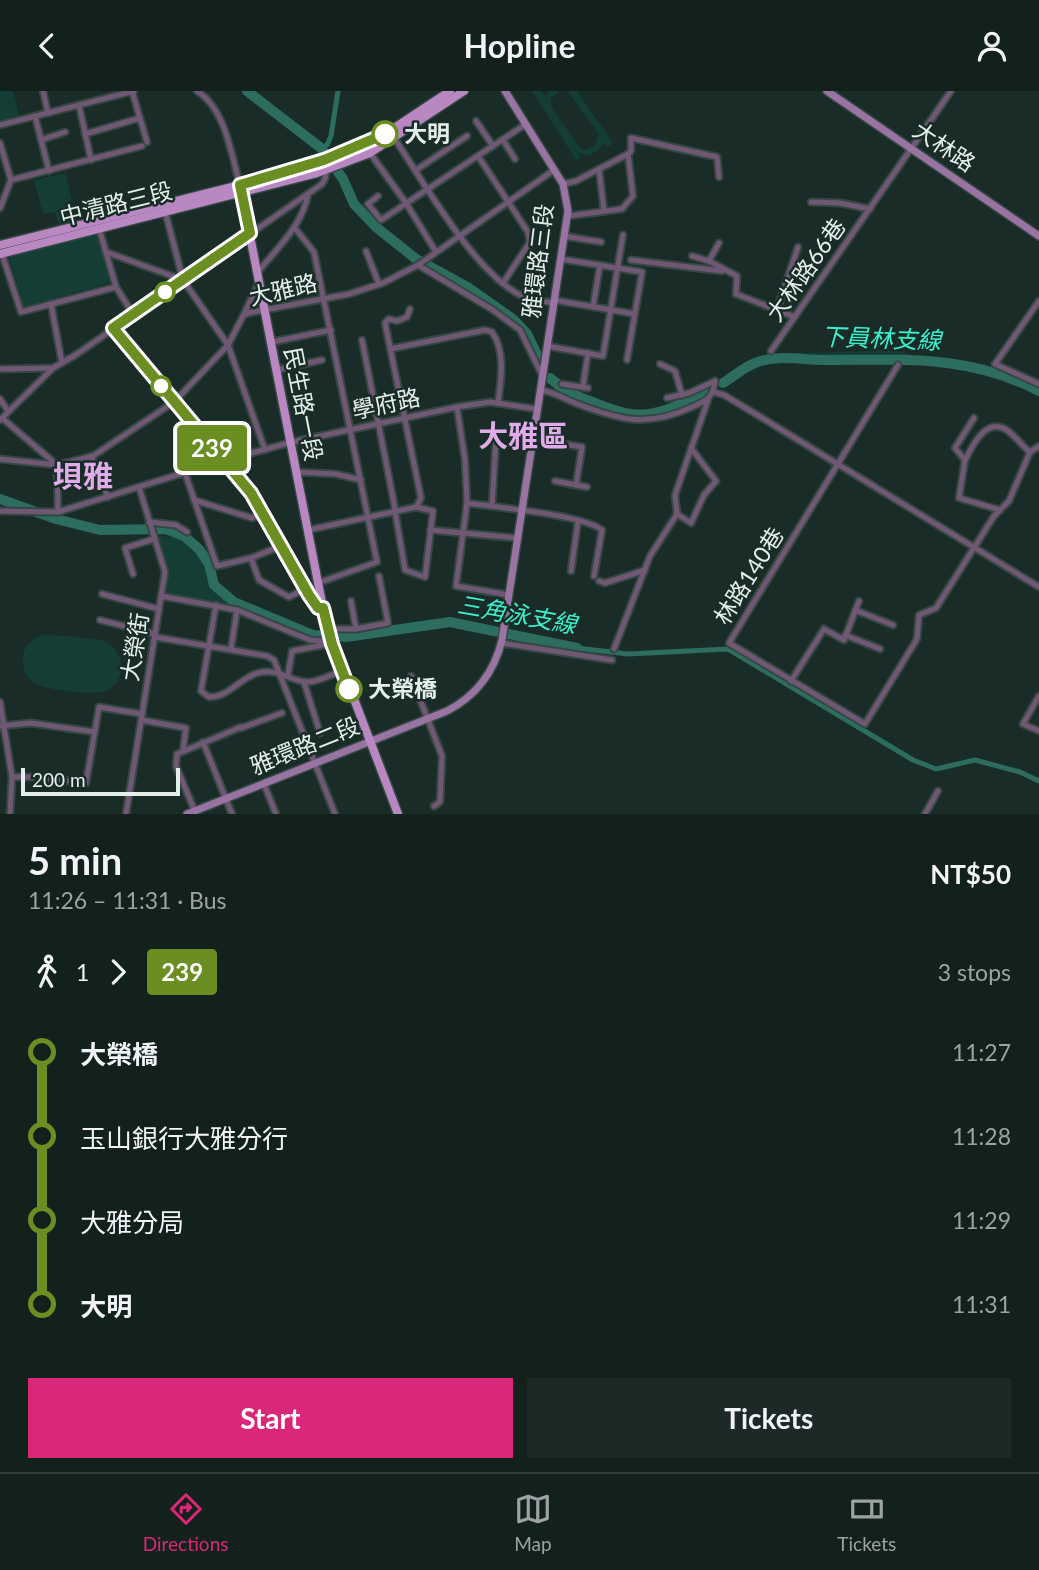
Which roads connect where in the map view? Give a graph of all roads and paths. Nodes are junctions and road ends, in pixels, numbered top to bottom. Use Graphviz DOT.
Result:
graph roads {
  1 [pos="43,91"];
  2 [pos="133,91"];
  3 [pos="197,91"];
  4 [pos="450,91"];
  5 [pos="464,91"];
  6 [pos="505,91"];
  7 [pos="827,91"];
  8 [pos="951,91"];
  9 [pos="79,105"];
  10 [pos="48,113"];
  11 [pos="35,117"];
  12 [pos="140,118"];
  13 [pos="476,121"];
  14 [pos="526,124"];
  15 [pos="0,125"];
  16 [pos="65,132"];
  17 [pos="85,134"];
  18 [pos="467,136"];
  19 [pos="394,138"];
  20 [pos="41,140"];
  21 [pos="503,140"];
  22 [pos="0,143"];
  23 [pos="493,146"];
  24 [pos="912,148"];
  25 [pos="370,153"];
  26 [pos="628,154"];
  27 [pos="478,156"];
  28 [pos="515,159"];
  29 [pos="91,160"];
  30 [pos="330,163"];
  31 [pos="599,169"];
  32 [pos="416,170"];
  33 [pos="554,170"];
  34 [pos="49,171"];
  35 [pos="719,177"];
  36 [pos="11,180"];
  37 [pos="563,184"];
  38 [pos="429,188"];
  39 [pos="241,189"];
  40 [pos="307,194"];
  41 [pos="378,196"];
  42 [pos="508,202"];
  43 [pos="811,202"];
  44 [pos="407,203"];
  45 [pos="0,208"];
  46 [pos="870,209"];
  47 [pos="604,211"];
  48 [pos="165,212"];
  49 [pos="568,216"];
  50 [pos="295,227"];
  51 [pos="99,228"];
  52 [pos="250,233"];
  53 [pos="623,235"];
  54 [pos="460,236"];
  55 [pos="564,236"];
  56 [pos="1039,236"];
  57 [pos="601,242"];
  58 [pos="719,243"];
  59 [pos="799,247"];
  60 [pos="366,250"];
  61 [pos="1,251"];
  62 [pos="106,252"];
  63 [pos="436,252"];
  64 [pos="692,256"];
  65 [pos="561,258"];
  66 [pos="631,260"];
  67 [pos="709,261"];
  68 [pos="418,265"];
  69 [pos="600,265"];
  70 [pos="617,268"];
  71 [pos="725,271"];
  72 [pos="258,272"];
  73 [pos="183,280"];
  74 [pos="260,283"];
  75 [pos="503,283"];
  76 [pos="379,284"];
  77 [pos="116,286"];
  78 [pos="324,298"];
  79 [pos="554,301"];
  80 [pos="1039,301"];
  81 [pos="51,304"];
  82 [pos="593,307"];
  83 [pos="265,308"];
  84 [pos="410,309"];
  85 [pos="611,310"];
  86 [pos="776,310"];
  87 [pos="134,314"];
  88 [pos="635,314"];
  89 [pos="243,316"];
  90 [pos="795,317"];
  91 [pos="113,328"];
  92 [pos="331,330"];
  93 [pos="362,340"];
  94 [pos="272,342"];
  95 [pos="228,345"];
  96 [pos="390,349"];
  97 [pos="546,350"];
  98 [pos="772,351"];
  99 [pos="588,353"];
  100 [pos="627,360"];
  101 [pos="322,361"];
  102 [pos="62,363"];
  103 [pos="660,364"];
  104 [pos="898,365"];
  105 [pos="53,368"];
  106 [pos="0,369"];
  107 [pos="277,370"];
  108 [pos="542,375"];
  109 [pos="562,384"];
  110 [pos="1039,384"];
  111 [pos="540,390"];
  112 [pos="714,392"];
  113 [pos="682,395"];
  114 [pos="667,398"];
  115 [pos="0,399"];
  116 [pos="708,400"];
  117 [pos="174,402"];
  118 [pos="498,403"];
  119 [pos="457,407"];
  120 [pos="537,409"];
  121 [pos="8,411"];
  122 [pos="404,418"];
  123 [pos="974,418"];
  124 [pos="1,419"];
  125 [pos="379,423"];
  126 [pos="350,429"];
  127 [pos="496,439"];
  128 [pos="532,439"];
  129 [pos="207,442"];
  130 [pos="292,442"];
  131 [pos="1039,446"];
  132 [pos="691,448"];
  133 [pos="264,450"];
  134 [pos="1030,452"];
  135 [pos="91,456"];
  136 [pos="242,456"];
  137 [pos="0,459"];
  138 [pos="965,460"];
  139 [pos="222,461"];
  140 [pos="57,465"];
  141 [pos="838,465"];
  142 [pos="296,472"];
  143 [pos="185,473"];
  144 [pos="361,480"];
  145 [pos="555,481"];
  146 [pos="576,485"];
  147 [pos="587,487"];
  148 [pos="139,488"];
  149 [pos="108,497"];
  150 [pos="194,500"];
  151 [pos="467,503"];
  152 [pos="492,506"];
  153 [pos="416,507"];
  154 [pos="522,510"];
  155 [pos="1000,510"];
  156 [pos="0,511"];
  157 [pos="396,511"];
  158 [pos="58,512"];
  159 [pos="262,513"];
  160 [pos="677,514"];
  161 [pos="368,517"];
  162 [pos="578,521"];
  163 [pos="149,523"];
  164 [pos="308,530"];
  165 [pos="430,530"];
  166 [pos="187,533"];
  167 [pos="463,535"];
  168 [pos="154,538"];
  169 [pos="517,538"];
  170 [pos="281,545"];
  171 [pos="973,548"];
  172 [pos="251,558"];
  173 [pos="645,570"];
  174 [pos="571,571"];
  175 [pos="133,574"];
  176 [pos="379,576"];
  177 [pos="318,583"];
  178 [pos="1039,587"];
  179 [pos="305,589"];
  180 [pos="102,594"];
  181 [pos="509,595"];
  182 [pos="161,596"];
  183 [pos="351,601"];
  184 [pos="859,601"];
  185 [pos="216,605"];
  186 [pos="323,608"];
  187 [pos="159,609"];
  188 [pos="237,610"];
  189 [pos="855,610"];
  190 [pos="100,620"];
  191 [pos="893,625"];
  192 [pos="328,629"];
  193 [pos="356,629"];
  194 [pos="845,635"];
  195 [pos="155,636"];
  196 [pos="502,642"];
  197 [pos="332,643"];
  198 [pos="209,646"];
  199 [pos="231,649"];
  200 [pos="614,649"];
  201 [pos="880,649"];
  202 [pos="612,660"];
  203 [pos="342,671"];
  204 [pos="278,672"];
  205 [pos="288,675"];
  206 [pos="411,676"];
  207 [pos="792,681"];
  208 [pos="303,682"];
  209 [pos="1039,696"];
  210 [pos="0,702"];
  211 [pos="282,713"];
  212 [pos="142,717"];
  213 [pos="428,718"];
  214 [pos="2,726"];
  215 [pos="1039,731"];
  216 [pos="95,732"];
  217 [pos="320,733"];
  218 [pos="369,741"];
  219 [pos="203,742"];
  220 [pos="183,750"];
  221 [pos="314,763"];
  222 [pos="12,776"];
  223 [pos="264,784"];
  224 [pos="938,790"];
  225 [pos="225,798"];
  226 [pos="434,806"];
  227 [pos="192,813"];
  228 [pos="10,814"];
  229 [pos="125,814"];
  230 [pos="232,814"];
  231 [pos="276,814"];
  232 [pos="335,814"];
  233 [pos="398,814"];
  234 [pos="925,814"];
  1 -- 10 [label="street"];
  2 -- 9 [label="street"];
  2 -- 12 [label="street"];
  3 -- 39 [label="street"];
  4 -- 30 [label="main road"];
  5 -- 19 [label="main road"];
  6 -- 14 [label="street, 雅環路三段"];
  7 -- 24 [label="street, 大林路"];
  8 -- 24 [label="street, 大林路66巷"];
  9 -- 10 [label="street"];
  9 -- 17 [label="street"];
  10 -- 11 [label="street"];
  11 -- 15 [label="street"];
  11 -- 20 [label="street"];
  12 -- 17 [label="street"];
  12 -- 29 [label="street"];
  13 -- 23 [label="street"];
  14 -- 21 [label="street"];
  14 -- 33 [label="street, 雅環路三段"];
  16 -- 20 [label="street"];
  17 -- 29 [label="street"];
  18 -- 32 [label="street"];
  19 -- 25 [label="main road"];
  19 -- 32 [label="street"];
  20 -- 34 [label="street"];
  21 -- 23 [label="street"];
  21 -- 28 [label="street"];
  22 -- 36 [label="street"];
  23 -- 27 [label="street"];
  24 -- 46 [label="street, 大林路66巷"];
  24 -- 56 [label="street, 大林路"];
  25 -- 30 [label="main road"];
  25 -- 44 [label="street"];
  26 -- 31 [label="street"];
  26 -- 35 [label="street"];
  26 -- 47 [label="street"];
  27 -- 38 [label="street"];
  27 -- 42 [label="street"];
  29 -- 34 [label="street"];
  30 -- 39 [label="main road"];
  30 -- 40 [label="street"];
  31 -- 37 [label="street"];
  31 -- 47 [label="street"];
  32 -- 38 [label="street"];
  33 -- 37 [label="street, 雅環路三段"];
  33 -- 42 [label="street, 大雅路"];
  34 -- 36 [label="street"];
  36 -- 45 [label="street"];
  37 -- 49 [label="street, 雅環路三段"];
  38 -- 44 [label="street"];
  38 -- 54 [label="street"];
  39 -- 48 [label="main road, 中清路三段"];
  39 -- 52 [label="main road, 民生路一段"];
  39 -- 61 [label="main road, 中清路三段"];
  40 -- 50 [label="street"];
  40 -- 52 [label="street"];
  41 -- 44 [label="street"];
  42 -- 54 [label="street, 大雅路"];
  42 -- 75 [label="street"];
  43 -- 46 [label="street, 大林路66巷"];
  44 -- 63 [label="street"];
  46 -- 90 [label="street, 大林路66巷"];
  47 -- 49 [label="street"];
  48 -- 51 [label="main road, 中清路三段"];
  48 -- 73 [label="street"];
  49 -- 55 [label="street, 雅環路三段"];
  50 -- 72 [label="street"];
  50 -- 78 [label="street"];
  51 -- 61 [label="main road, 中清路三段"];
  51 -- 62 [label="street"];
  52 -- 72 [label="main road, 民生路一段"];
  52 -- 73 [label="street"];
  53 -- 70 [label="street"];
  54 -- 63 [label="street, 大雅路"];
  54 -- 75 [label="street"];
  55 -- 57 [label="street"];
  55 -- 65 [label="street, 雅環路三段"];
  58 -- 67 [label="street"];
  59 -- 86 [label="street"];
  60 -- 76 [label="street"];
  61 -- 81 [label="street"];
  62 -- 73 [label="street"];
  62 -- 77 [label="street"];
  63 -- 68 [label="street, 大雅路"];
  64 -- 67 [label="street"];
  65 -- 69 [label="street"];
  65 -- 79 [label="street, 雅環路三段"];
  66 -- 71 [label="street"];
  67 -- 71 [label="street"];
  68 -- 76 [label="street, 大雅路"];
  68 -- 108 [label="street"];
  69 -- 70 [label="street"];
  69 -- 82 [label="street"];
  70 -- 85 [label="street"];
  70 -- 88 [label="street"];
  71 -- 86 [label="street"];
  72 -- 74 [label="main road, 民生路一段"];
  73 -- 87 [label="street"];
  73 -- 95 [label="street"];
  74 -- 83 [label="main road, 民生路一段"];
  74 -- 89 [label="street"];
  75 -- 79 [label="street"];
  76 -- 78 [label="street, 大雅路"];
  77 -- 81 [label="street"];
  77 -- 87 [label="street"];
  78 -- 83 [label="street, 大雅路"];
  78 -- 92 [label="street"];
  79 -- 82 [label="street"];
  79 -- 97 [label="street, 雅環路三段"];
  80 -- 110 [label="street"];
  81 -- 102 [label="street"];
  82 -- 85 [label="street"];
  83 -- 89 [label="street, 大雅路"];
  83 -- 94 [label="main road, 民生路一段"];
  84 -- 96 [label="street"];
  85 -- 88 [label="street"];
  85 -- 99 [label="street"];
  86 -- 90 [label="street"];
  87 -- 91 [label="street"];
  88 -- 100 [label="street"];
  89 -- 95 [label="street, 大雅路"];
  90 -- 98 [label="street, 大林路66巷"];
  91 -- 102 [label="street"];
  91 -- 117 [label="street"];
  92 -- 94 [label="street"];
  92 -- 126 [label="street"];
  93 -- 125 [label="street"];
  94 -- 107 [label="main road, 民生路一段"];
  95 -- 117 [label="street, 大雅路"];
  95 -- 133 [label="street"];
  96 -- 118 [label="street"];
  96 -- 122 [label="street"];
  97 -- 99 [label="street"];
  97 -- 108 [label="street, 雅環路三段"];
  99 -- 109 [label="street"];
  101 -- 107 [label="street"];
  102 -- 105 [label="street"];
  103 -- 113 [label="street"];
  104 -- 141 [label="street"];
  105 -- 106 [label="street"];
  105 -- 121 [label="street"];
  107 -- 130 [label="main road, 民生路一段"];
  108 -- 111 [label="street, 雅環路三段"];
  111 -- 116 [label="street"];
  111 -- 120 [label="street, 雅環路三段"];
  112 -- 113 [label="street"];
  112 -- 116 [label="street"];
  112 -- 141 [label="street"];
  113 -- 114 [label="street"];
  115 -- 121 [label="street"];
  116 -- 132 [label="street"];
  117 -- 129 [label="street"];
  117 -- 135 [label="street, 大雅路"];
  118 -- 119 [label="street, 學府路"];
  118 -- 120 [label="street, 學府路"];
  119 -- 122 [label="street, 學府路"];
  119 -- 151 [label="street"];
  120 -- 128 [label="street, 雅環路二段"];
  121 -- 124 [label="street"];
  122 -- 125 [label="street, 學府路"];
  122 -- 153 [label="street"];
  123 -- 138 [label="street"];
  124 -- 140 [label="street"];
  125 -- 126 [label="street, 學府路"];
  125 -- 157 [label="street"];
  126 -- 130 [label="street, 學府路"];
  126 -- 144 [label="street"];
  127 -- 152 [label="street"];
  128 -- 146 [label="street"];
  128 -- 154 [label="street, 雅環路二段"];
  129 -- 136 [label="street"];
  129 -- 139 [label="street"];
  130 -- 133 [label="street, 學府路"];
  130 -- 142 [label="main road, 民生路一段"];
  131 -- 134 [label="street"];
  132 -- 160 [label="street"];
  132 -- 160 [label="street"];
  133 -- 136 [label="street, 學府路"];
  134 -- 138 [label="street"];
  134 -- 155 [label="street"];
  135 -- 140 [label="street, 大雅路"];
  135 -- 149 [label="street"];
  136 -- 139 [label="street, 學府路"];
  137 -- 140 [label="street, 大雅路"];
  138 -- 155 [label="street"];
  139 -- 143 [label="street, 學府路"];
  139 -- 159 [label="street"];
  140 -- 158 [label="street"];
  141 -- 171 [label="street"];
  141 -- 207 [label="street, 林路140巷"];
  142 -- 144 [label="street"];
  142 -- 164 [label="main road, 民生路一段"];
  143 -- 148 [label="street, 學府路"];
  143 -- 150 [label="street"];
  144 -- 161 [label="street"];
  145 -- 146 [label="street"];
  146 -- 147 [label="street"];
  148 -- 149 [label="street, 學府路"];
  148 -- 163 [label="street, 大榮街"];
  149 -- 158 [label="street, 學府路"];
  150 -- 159 [label="street"];
  150 -- 172 [label="street"];
  151 -- 152 [label="street"];
  151 -- 167 [label="street"];
  152 -- 154 [label="street"];
  153 -- 157 [label="street"];
  153 -- 165 [label="street"];
  154 -- 162 [label="street"];
  154 -- 169 [label="street, 雅環路二段"];
  155 -- 171 [label="street"];
  156 -- 158 [label="street, 學府路"];
  157 -- 161 [label="street"];
  157 -- 165 [label="street"];
  159 -- 170 [label="street"];
  160 -- 173 [label="street"];
  161 -- 164 [label="street"];
  161 -- 177 [label="street"];
  162 -- 173 [label="street"];
  162 -- 174 [label="street"];
  163 -- 166 [label="street"];
  163 -- 168 [label="street, 大榮街"];
  164 -- 177 [label="main road, 民生路一段"];
  165 -- 167 [label="street"];
  167 -- 169 [label="street"];
  167 -- 181 [label="street"];
  168 -- 175 [label="street"];
  168 -- 182 [label="street, 大榮街"];
  169 -- 181 [label="street, 雅環路二段"];
  170 -- 172 [label="street"];
  170 -- 179 [label="street"];
  171 -- 178 [label="street"];
  171 -- 207 [label="street, 林路140巷"];
  172 -- 179 [label="street"];
  173 -- 200 [label="street"];
  176 -- 193 [label="street"];
  177 -- 186 [label="main road, 民生路一段"];
  179 -- 186 [label="street"];
  180 -- 187 [label="street"];
  181 -- 196 [label="street, 雅環路二段"];
  182 -- 185 [label="street"];
  182 -- 187 [label="street, 大榮街"];
  183 -- 193 [label="street"];
  184 -- 189 [label="street"];
  185 -- 188 [label="street"];
  185 -- 198 [label="street"];
  186 -- 192 [label="main road, 民生路一段"];
  187 -- 195 [label="street, 大榮街"];
  188 -- 197 [label="street"];
  188 -- 199 [label="street"];
  189 -- 191 [label="street"];
  189 -- 194 [label="street"];
  190 -- 195 [label="street"];
  192 -- 193 [label="street"];
  192 -- 197 [label="main road, 民生路一段"];
  194 -- 201 [label="street"];
  194 -- 207 [label="street"];
  195 -- 198 [label="street"];
  195 -- 212 [label="street, 大榮街"];
  196 -- 202 [label="street"];
  196 -- 213 [label="street, 雅環路二段"];
  197 -- 203 [label="main road"];
  197 -- 205 [label="street"];
  198 -- 199 [label="street"];
  198 -- 204 [label="street"];
  199 -- 204 [label="street"];
  203 -- 208 [label="street"];
  203 -- 218 [label="main road"];
  204 -- 205 [label="street"];
  204 -- 221 [label="street"];
  205 -- 208 [label="street"];
  206 -- 213 [label="street"];
  208 -- 217 [label="street"];
  209 -- 215 [label="street"];
  210 -- 214 [label="street"];
  211 -- 219 [label="street"];
  212 -- 216 [label="street"];
  212 -- 220 [label="street"];
  212 -- 229 [label="street, 大榮街"];
  213 -- 218 [label="street, 雅環路二段"];
  213 -- 226 [label="street"];
  214 -- 216 [label="street"];
  214 -- 222 [label="street"];
  216 -- 222 [label="street"];
  218 -- 221 [label="street, 雅環路二段"];
  218 -- 233 [label="main road"];
  219 -- 220 [label="street"];
  219 -- 225 [label="street"];
  220 -- 227 [label="street"];
  221 -- 223 [label="street, 雅環路二段"];
  221 -- 232 [label="street"];
  222 -- 228 [label="street"];
  223 -- 225 [label="street, 雅環路二段"];
  223 -- 231 [label="street"];
  224 -- 234 [label="street"];
  225 -- 227 [label="street, 雅環路二段"];
  225 -- 230 [label="street"];
}
